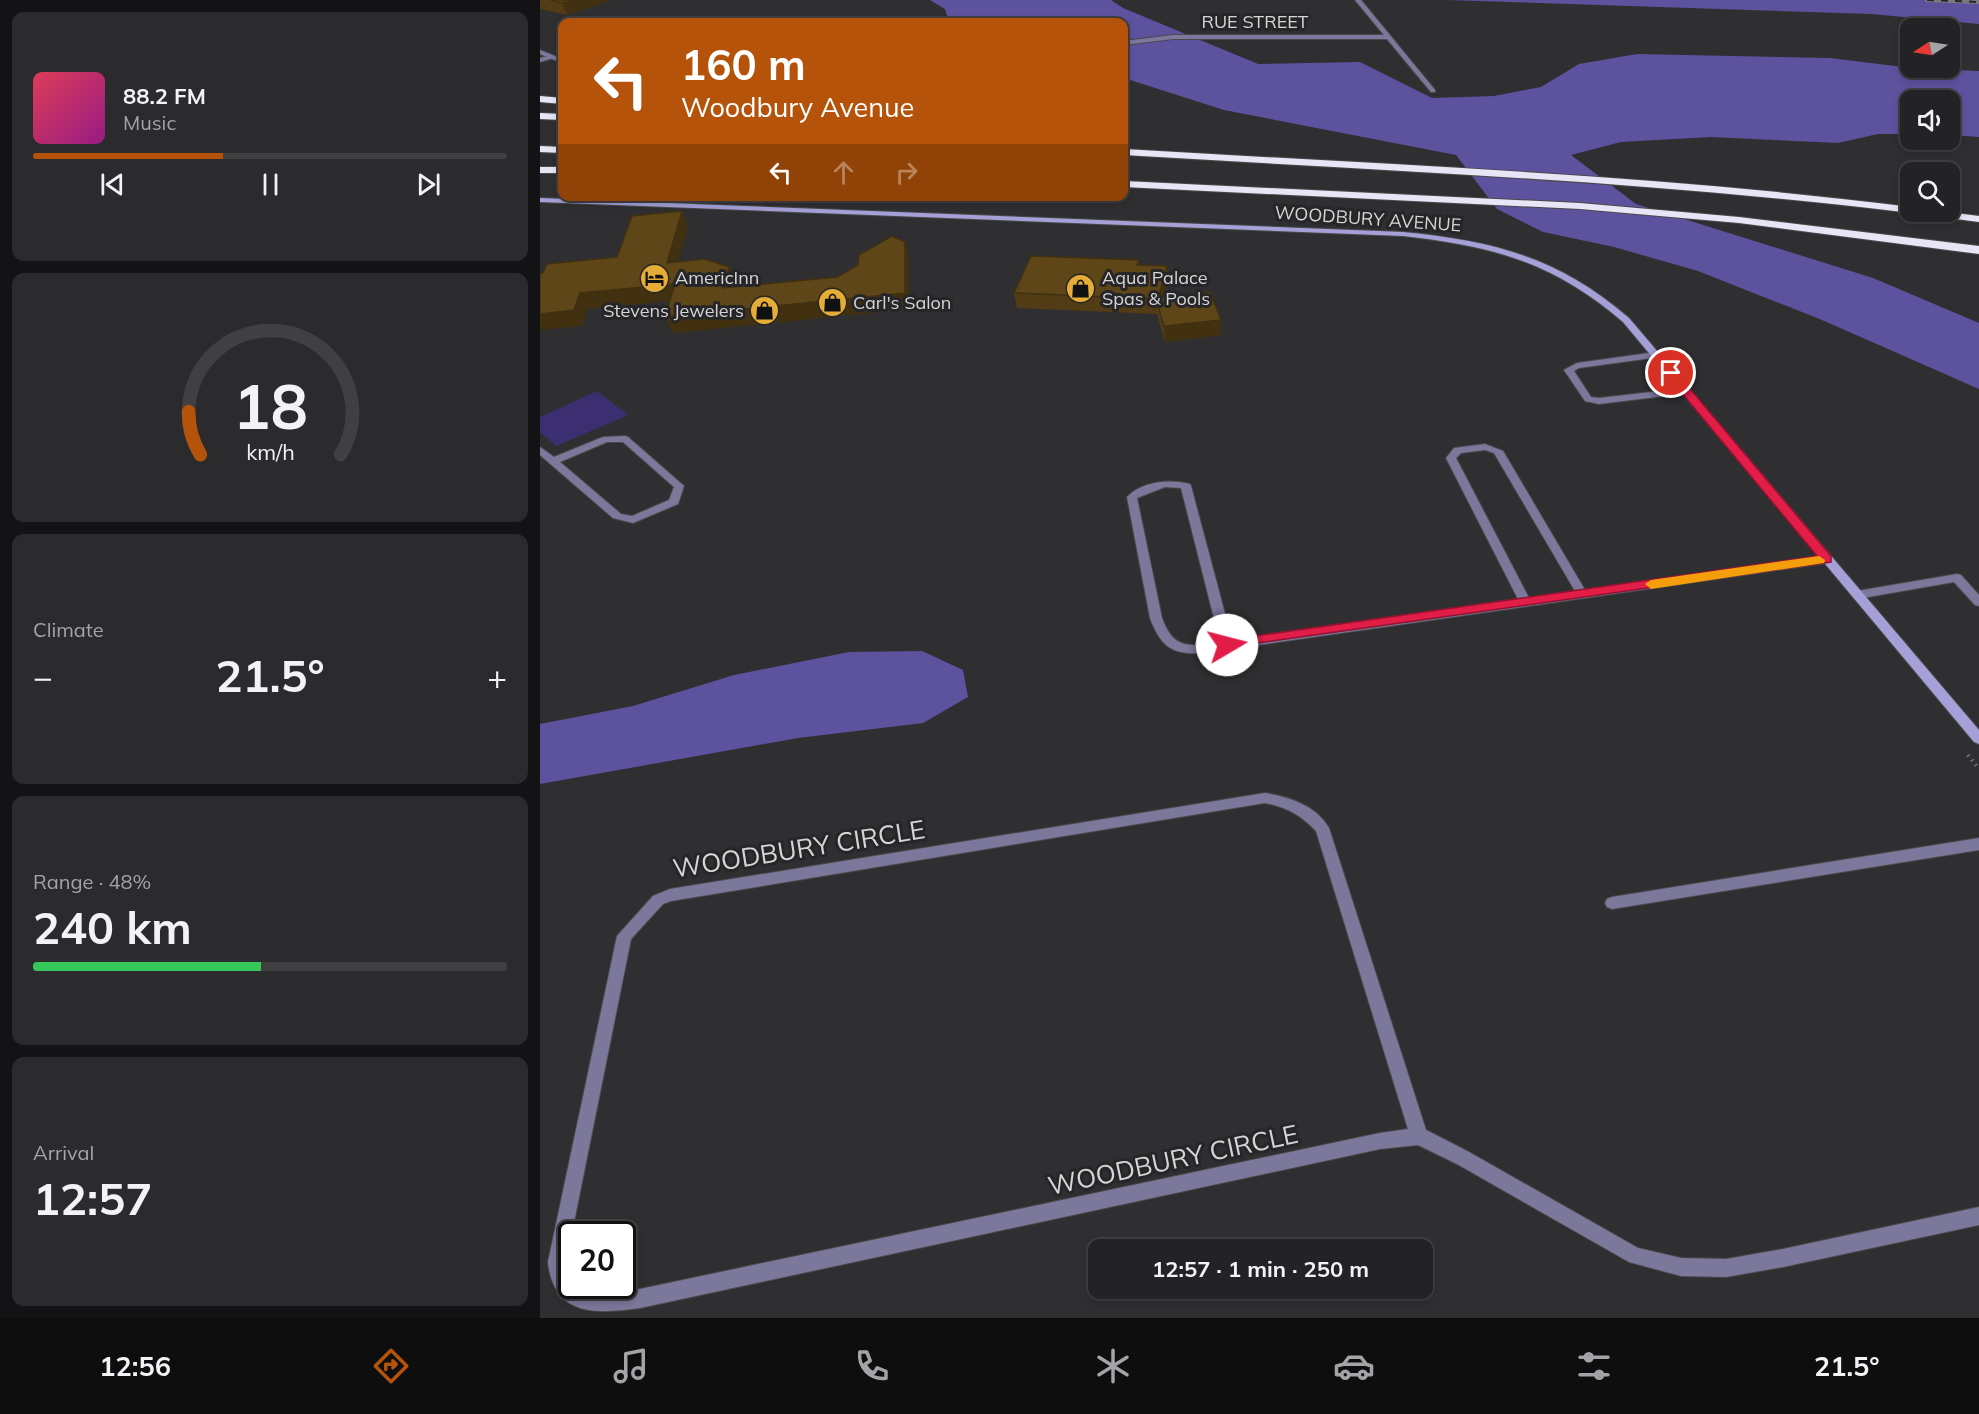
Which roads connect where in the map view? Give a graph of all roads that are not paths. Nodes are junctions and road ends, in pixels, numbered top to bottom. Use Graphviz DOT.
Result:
graph roads {
  1 [pos="1358,0"];
  2 [pos="1388,37"];
  3 [pos="1128,43"];
  4 [pos="540,52"];
  5 [pos="552,57"];
  6 [pos="558,59"];
  7 [pos="540,60"];
  8 [pos="1433,91"];
  9 [pos="540,99"];
  10 [pos="558,101"];
  11 [pos="540,116"];
  12 [pos="558,117"];
  13 [pos="540,149"];
  14 [pos="558,150"];
  15 [pos="1128,151"];
  16 [pos="540,170"];
  17 [pos="558,170"];
  18 [pos="1128,184"];
  19 [pos="540,200"];
  20 [pos="558,201"];
  21 [pos="566,201"];
  22 [pos="1900,208"];
  23 [pos="1960,217"];
  24 [pos="1979,219"];
  25 [pos="1979,250"];
  26 [pos="1656,355"];
  27 [pos="1686,391"];
  28 [pos="540,450"];
  29 [pos="553,461"];
  30 [pos="1827,559"];
  31 [pos="1582,594"];
  32 [pos="1857,595"];
  33 [pos="1525,602"];
  34 [pos="1979,602"];
  35 [pos="1227,645"];
  36 [pos="1979,739"];
  37 [pos="1979,844"];
  38 [pos="1612,903"];
  39 [pos="1419,1136"];
  40 [pos="1979,1216"];
  1 -- 2 [label="street"];
  2 -- 3 [label="street, RUE STREET"];
  2 -- 8 [label="street"];
  4 -- 5 [label="street"];
  5 -- 6 [label="street"];
  5 -- 7 [label="street"];
  9 -- 10 [label="highway"];
  11 -- 12 [label="highway"];
  13 -- 14 [label="highway"];
  15 -- 22 [label="highway"];
  16 -- 17 [label="highway"];
  18 -- 25 [label="highway"];
  19 -- 20 [label="main road, WOODBURY AVENUE"];
  21 -- 26 [label="main road, WOODBURY AVENUE"];
  23 -- 24 [label="highway"];
  26 -- 27 [label="main road, WOODBURY AVENUE"];
  26 -- 27 [label="street"];
  27 -- 30 [label="main road, WOODBURY AVENUE"];
  28 -- 29 [label="street"];
  29 -- 29 [label="street"];
  30 -- 31 [label="street"];
  30 -- 32 [label="main road, WOODBURY AVENUE"];
  31 -- 33 [label="street"];
  31 -- 33 [label="street"];
  32 -- 34 [label="street"];
  32 -- 36 [label="main road, WOODBURY AVENUE"];
  33 -- 35 [label="street"];
  35 -- 35 [label="street"];
  37 -- 38 [label="street"];
  39 -- 39 [label="street, WOODBURY CIRCLE"];
  39 -- 40 [label="street"];
}
